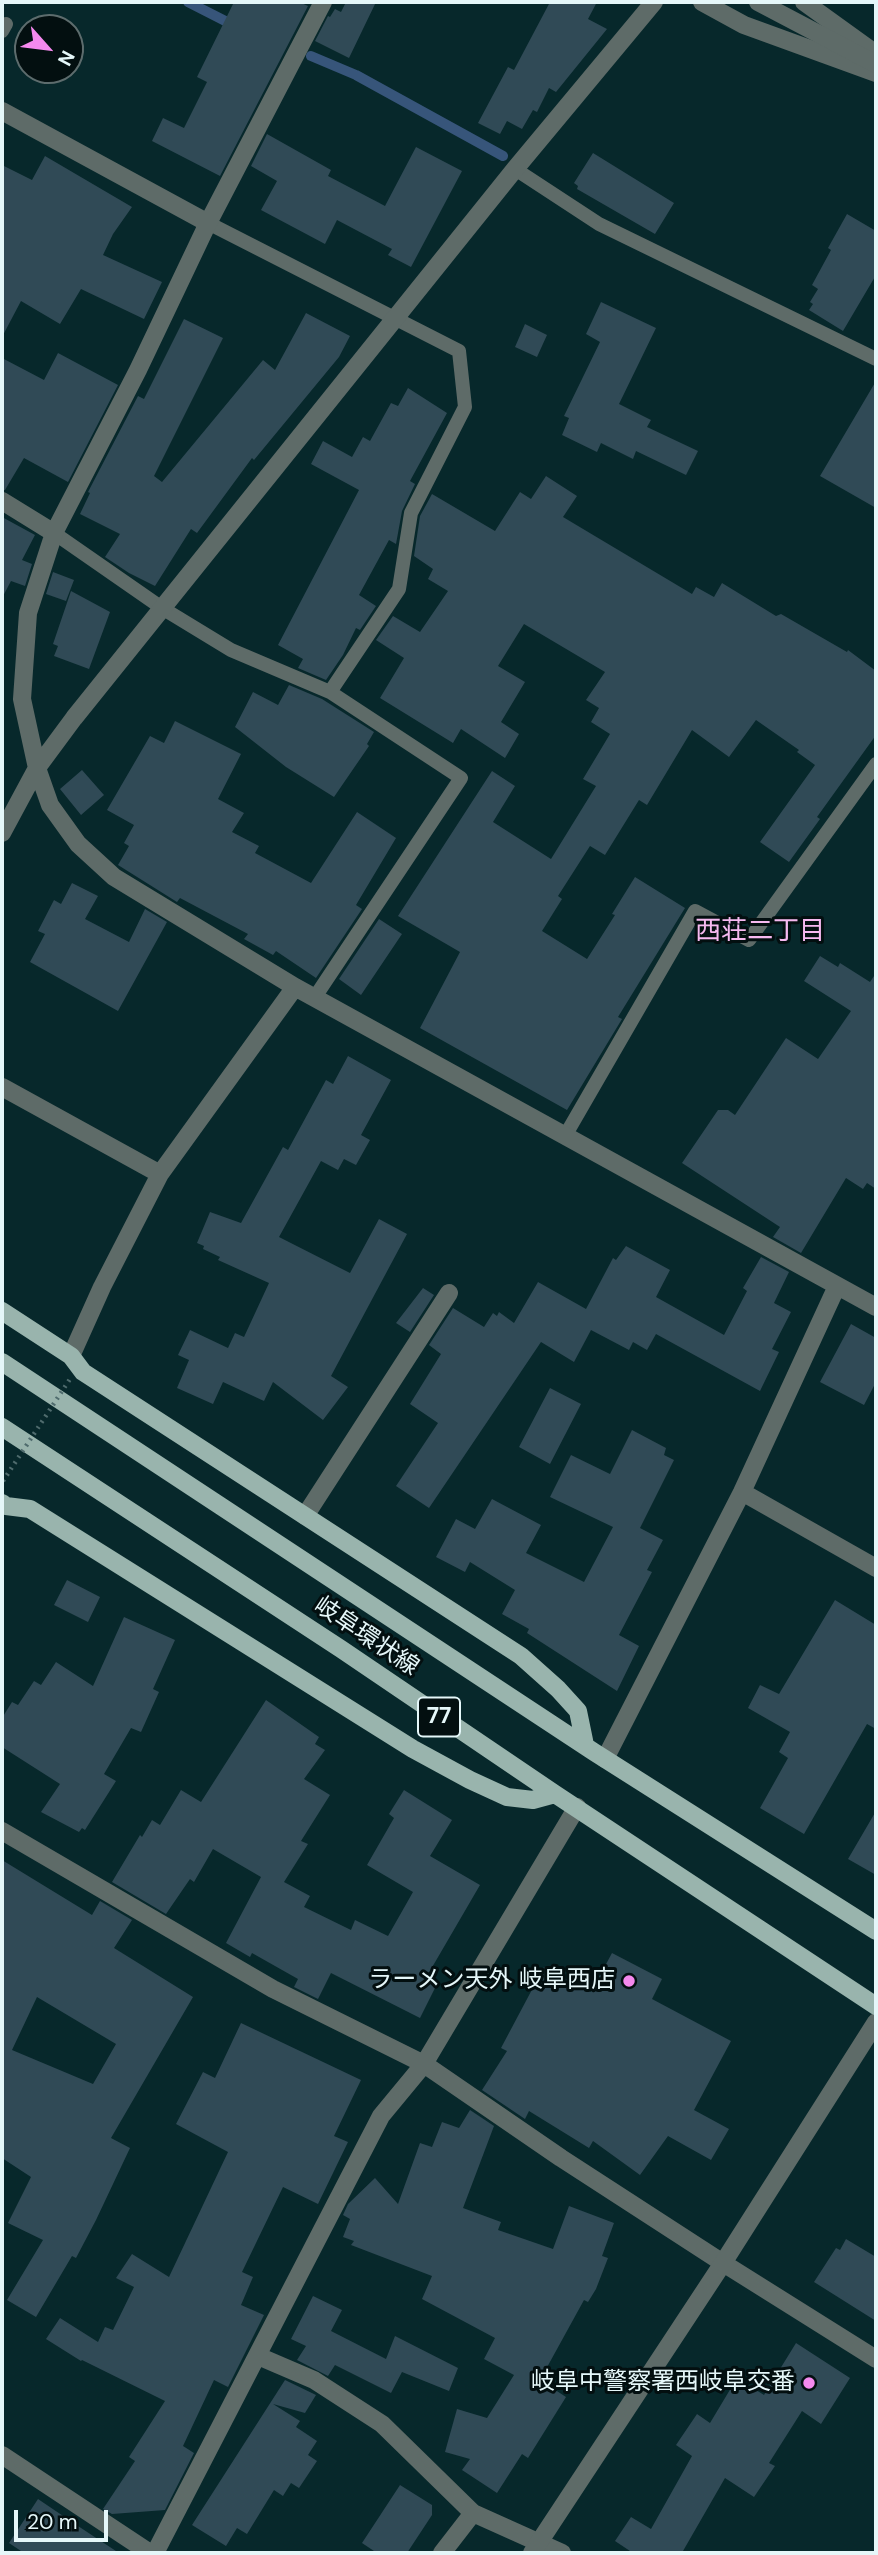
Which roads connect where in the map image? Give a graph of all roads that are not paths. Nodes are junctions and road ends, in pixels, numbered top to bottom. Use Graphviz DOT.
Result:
graph roads {
  1 [pos="323,2"];
  2 [pos="654,2"];
  3 [pos="702,2"];
  4 [pos="758,2"];
  5 [pos="804,2"];
  6 [pos="876,54"];
  7 [pos="876,64"];
  8 [pos="876,73"];
  9 [pos="2,111"];
  10 [pos="514,170"];
  11 [pos="208,223"];
  12 [pos="394,319"];
  13 [pos="876,359"];
  14 [pos="2,501"];
  15 [pos="54,533"];
  16 [pos="162,608"];
  17 [pos="330,692"];
  18 [pos="876,764"];
  19 [pos="37,768"];
  20 [pos="2,833"];
  21 [pos="295,986"];
  22 [pos="314,997"];
  23 [pos="2,1087"];
  24 [pos="565,1136"];
  25 [pos="160,1174"];
  26 [pos="837,1286"];
  27 [pos="449,1293"];
  28 [pos="876,1307"];
  29 [pos="2,1311"];
  30 [pos="71,1356"];
  31 [pos="2,1362"];
  32 [pos="2,1427"];
  33 [pos="742,1492"];
  34 [pos="3,1507"];
  35 [pos="305,1516"];
  36 [pos="876,1568"];
  37 [pos="585,1745"];
  38 [pos="606,1759"];
  39 [pos="555,1794"];
  40 [pos="577,1807"];
  41 [pos="2,1830"];
  42 [pos="876,1931"];
  43 [pos="876,2006"];
  44 [pos="876,2022"];
  45 [pos="424,2064"];
  46 [pos="723,2263"];
  47 [pos="258,2356"];
  48 [pos="876,2359"];
  49 [pos="2,2455"];
  50 [pos="473,2513"];
  51 [pos="535,2548"];
  52 [pos="153,2553"];
  53 [pos="442,2553"];
  54 [pos="562,2553"];
  1 -- 11 [label="street"];
  2 -- 10 [label="street"];
  3 -- 8 [label="street"];
  4 -- 7 [label="street"];
  5 -- 6 [label="street"];
  9 -- 11 [label="street"];
  10 -- 12 [label="street"];
  10 -- 13 [label="lane"];
  11 -- 12 [label="lane"];
  11 -- 15 [label="street"];
  12 -- 16 [label="street"];
  12 -- 17 [label="lane"];
  14 -- 15 [label="street"];
  15 -- 16 [label="lane"];
  15 -- 19 [label="street"];
  16 -- 17 [label="lane"];
  16 -- 19 [label="street"];
  17 -- 22 [label="lane"];
  18 -- 24 [label="lane"];
  19 -- 20 [label="street"];
  19 -- 21 [label="street"];
  21 -- 22 [label="street"];
  21 -- 25 [label="street"];
  22 -- 24 [label="street"];
  23 -- 25 [label="street"];
  24 -- 26 [label="street"];
  25 -- 30 [label="street"];
  26 -- 28 [label="street"];
  26 -- 33 [label="street"];
  27 -- 35 [label="street"];
  29 -- 30 [label="main road"];
  30 -- 35 [label="main road"];
  31 -- 37 [label="main road, 岐阜環状線 / 77"];
  32 -- 39 [label="main road, 岐阜環状線 / 77"];
  33 -- 36 [label="street"];
  33 -- 38 [label="street"];
  34 -- 39 [label="main road"];
  35 -- 37 [label="main road"];
  37 -- 38 [label="main road, 岐阜環状線 / 77"];
  38 -- 42 [label="main road, 岐阜環状線 / 77"];
  39 -- 40 [label="main road, 岐阜環状線 / 77"];
  40 -- 43 [label="main road, 岐阜環状線 / 77"];
  40 -- 45 [label="street"];
  41 -- 45 [label="street"];
  44 -- 46 [label="street"];
  45 -- 46 [label="street"];
  45 -- 47 [label="street"];
  46 -- 48 [label="street"];
  46 -- 51 [label="street"];
  47 -- 50 [label="street"];
  47 -- 52 [label="street"];
  49 -- 52 [label="street"];
  50 -- 51 [label="street"];
  50 -- 53 [label="street"];
  51 -- 54 [label="street"];
}
